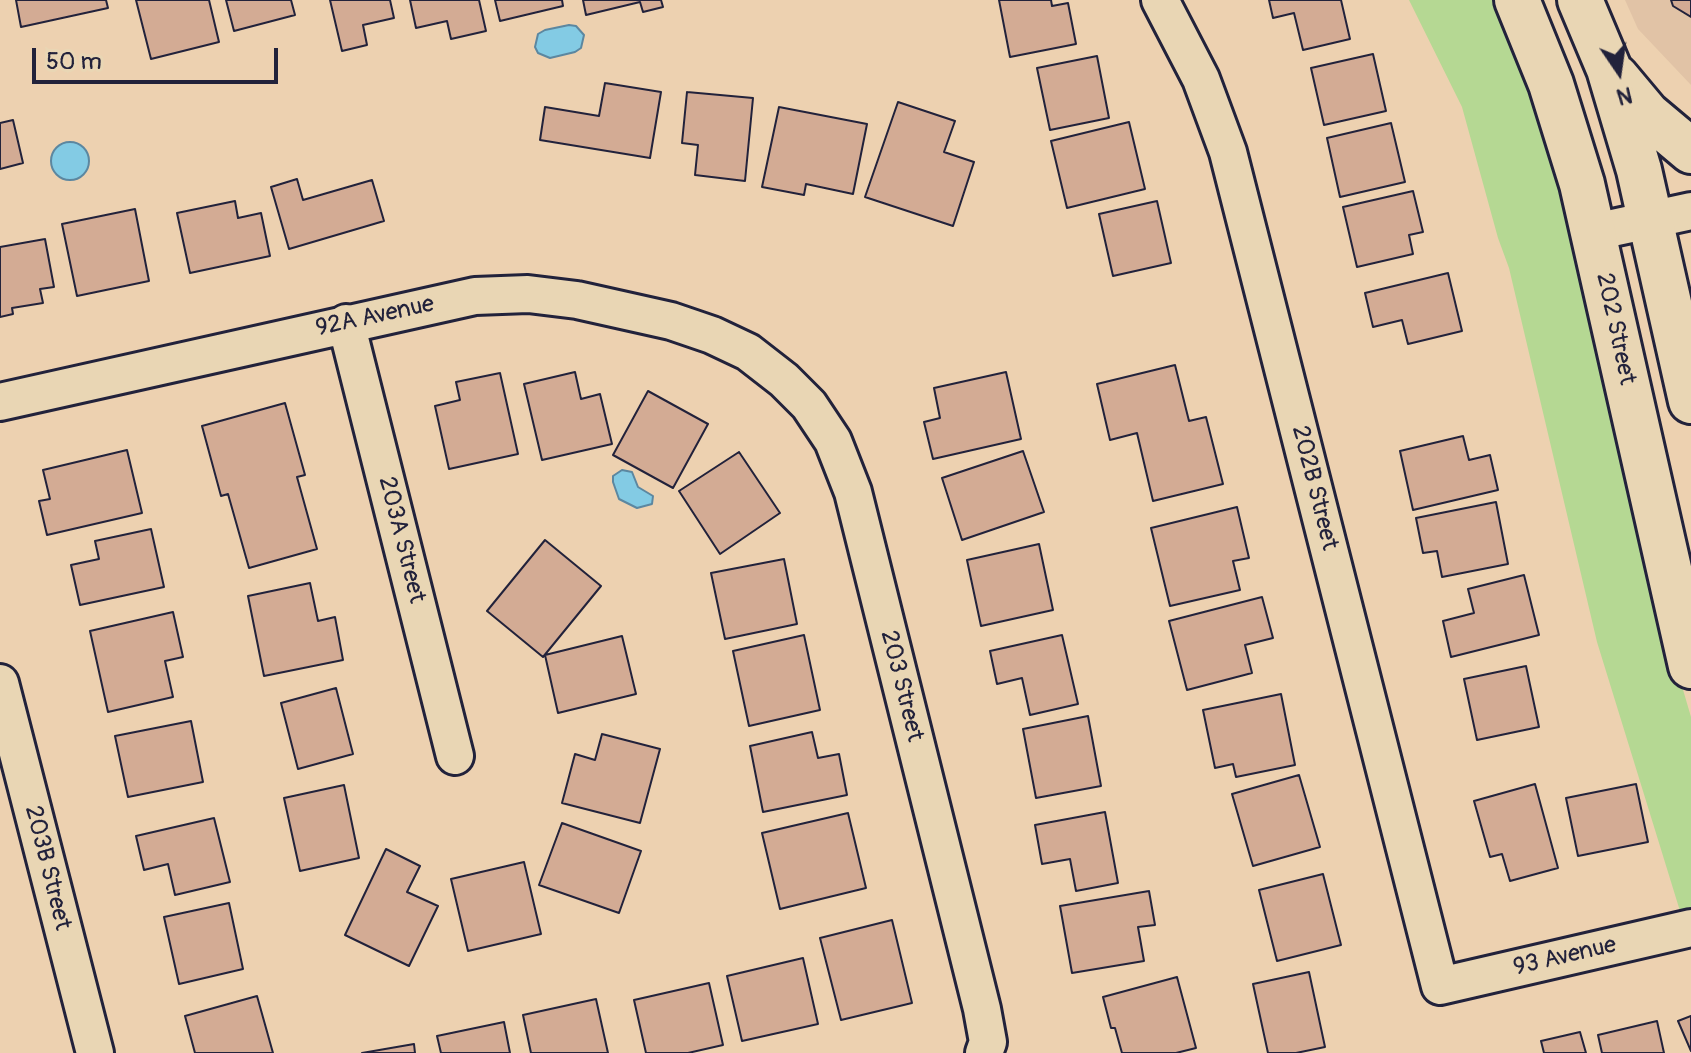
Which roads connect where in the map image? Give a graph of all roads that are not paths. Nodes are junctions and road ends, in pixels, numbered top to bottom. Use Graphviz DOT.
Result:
graph roads {
  1 [pos="1160,0"];
  2 [pos="1517,0"];
  3 [pos="1580,0"];
  4 [pos="1609,69"];
  5 [pos="1691,151"];
  6 [pos="1671,215"];
  7 [pos="1594,232"];
  8 [pos="346,323"];
  9 [pos="748,352"];
  10 [pos="1691,394"];
  11 [pos="0,402"];
  12 [pos="1691,666"];
  13 [pos="0,683"];
  14 [pos="455,756"];
  15 [pos="1691,928"];
  16 [pos="1440,986"];
  17 [pos="95,1053"];
  18 [pos="984,1053"];
  1 -- 16 [label="street, 202B Street"];
  2 -- 7 [label="main road, 202 Street"];
  3 -- 4 [label="main road"];
  4 -- 5 [label="main road"];
  4 -- 6 [label="main road"];
  6 -- 7 [label="street"];
  6 -- 10 [label="main road"];
  7 -- 12 [label="main road, 202 Street"];
  8 -- 9 [label="street, 92A Avenue"];
  8 -- 11 [label="street, 92A Avenue"];
  8 -- 14 [label="street, 203A Street"];
  9 -- 18 [label="street, 203 Street"];
  13 -- 17 [label="street, 203B Street"];
  15 -- 16 [label="street, 93 Avenue"];
}
